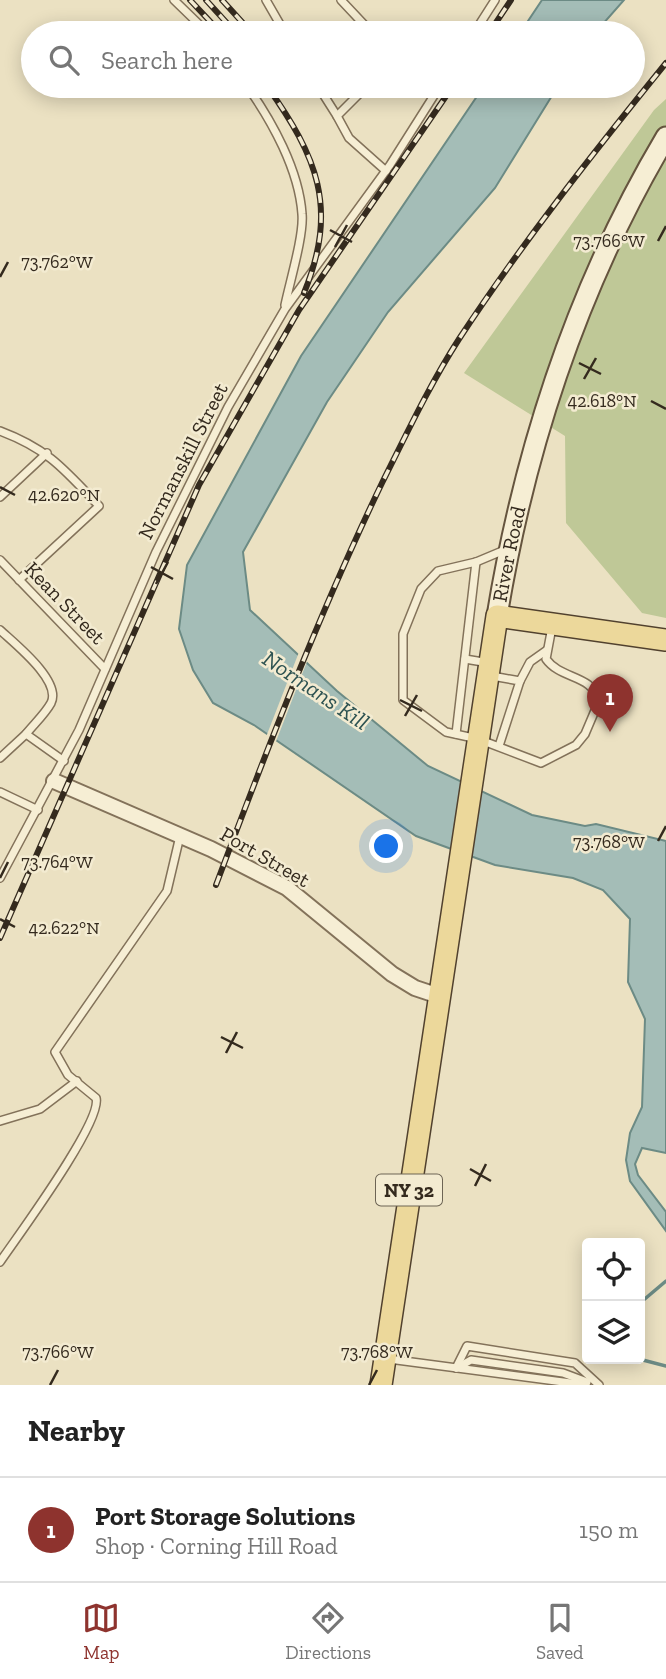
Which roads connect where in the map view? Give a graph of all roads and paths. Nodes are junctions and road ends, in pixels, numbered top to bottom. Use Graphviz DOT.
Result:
graph roads {
  1 [pos="174,0"];
  2 [pos="267,0"];
  3 [pos="341,0"];
  4 [pos="495,0"];
  5 [pos="196,21"];
  6 [pos="278,21"];
  7 [pos="361,21"];
  8 [pos="482,21"];
  9 [pos="255,98"];
  10 [pos="326,98"];
  11 [pos="355,98"];
  12 [pos="432,98"];
  13 [pos="337,116"];
  14 [pos="666,137"];
  15 [pos="386,172"];
  16 [pos="285,309"];
  17 [pos="0,431"];
  18 [pos="47,453"];
  19 [pos="0,497"];
  20 [pos="507,549"];
  21 [pos="0,560"];
  22 [pos="475,562"];
  23 [pos="19,580"];
  24 [pos="497,616"];
  25 [pos="552,623"];
  26 [pos="0,630"];
  27 [pos="666,640"];
  28 [pos="547,650"];
  29 [pos="465,659"];
  30 [pos="105,669"];
  31 [pos="489,669"];
  32 [pos="520,681"];
  33 [pos="26,734"];
  34 [pos="456,734"];
  35 [pos="478,739"];
  36 [pos="499,746"];
  37 [pos="0,758"];
  38 [pos="64,761"];
  39 [pos="54,781"];
  40 [pos="0,792"];
  41 [pos="38,810"];
  42 [pos="180,836"];
  43 [pos="0,878"];
  44 [pos="439,996"];
  45 [pos="77,1082"];
  46 [pos="0,1121"];
  47 [pos="0,1262"];
  48 [pos="384,1359"];
  49 [pos="456,1368"];
  50 [pos="381,1385"];
  51 [pos="586,1385"];
  52 [pos="597,1385"];
  1 -- 5 [label="lane"];
  2 -- 6 [label="lane"];
  3 -- 7 [label="lane"];
  4 -- 8 [label="lane"];
  9 -- 16 [label="lane"];
  10 -- 13 [label="lane"];
  11 -- 13 [label="lane"];
  12 -- 15 [label="lane, Normanskill Street"];
  13 -- 15 [label="lane"];
  14 -- 20 [label="main road, River Road"];
  15 -- 16 [label="lane, Normanskill Street"];
  16 -- 30 [label="lane, Normanskill Street"];
  17 -- 18 [label="lane"];
  18 -- 19 [label="lane"];
  18 -- 23 [label="lane"];
  20 -- 22 [label="lane"];
  20 -- 24 [label="main road, River Road"];
  21 -- 23 [label="lane, Kean Street"];
  22 -- 29 [label="lane"];
  22 -- 34 [label="lane"];
  23 -- 30 [label="lane, Kean Street"];
  24 -- 25 [label="main road"];
  24 -- 31 [label="main road, River Road / NY 32"];
  25 -- 27 [label="main road"];
  25 -- 28 [label="lane"];
  26 -- 33 [label="lane"];
  28 -- 32 [label="lane"];
  28 -- 36 [label="lane"];
  29 -- 31 [label="lane"];
  29 -- 34 [label="lane"];
  30 -- 38 [label="lane, Normanskill Street"];
  31 -- 32 [label="lane"];
  31 -- 35 [label="main road, River Road / NY 32"];
  32 -- 36 [label="lane"];
  33 -- 37 [label="lane"];
  33 -- 38 [label="lane"];
  34 -- 35 [label="lane"];
  35 -- 36 [label="lane"];
  35 -- 44 [label="main road, River Road / NY 32"];
  38 -- 39 [label="lane, Normanskill Street"];
  39 -- 41 [label="lane, Normanskill Street"];
  39 -- 42 [label="street, Port Street"];
  40 -- 41 [label="lane"];
  41 -- 43 [label="lane, Normanskill Street"];
  42 -- 44 [label="street, Port Street"];
  42 -- 45 [label="lane"];
  44 -- 48 [label="main road, NY 32"];
  45 -- 46 [label="lane"];
  45 -- 47 [label="lane"];
  48 -- 49 [label="lane"];
  48 -- 50 [label="main road, NY 32"];
  49 -- 51 [label="lane"];
  49 -- 52 [label="lane"];
  49 -- 52 [label="lane"];
}
